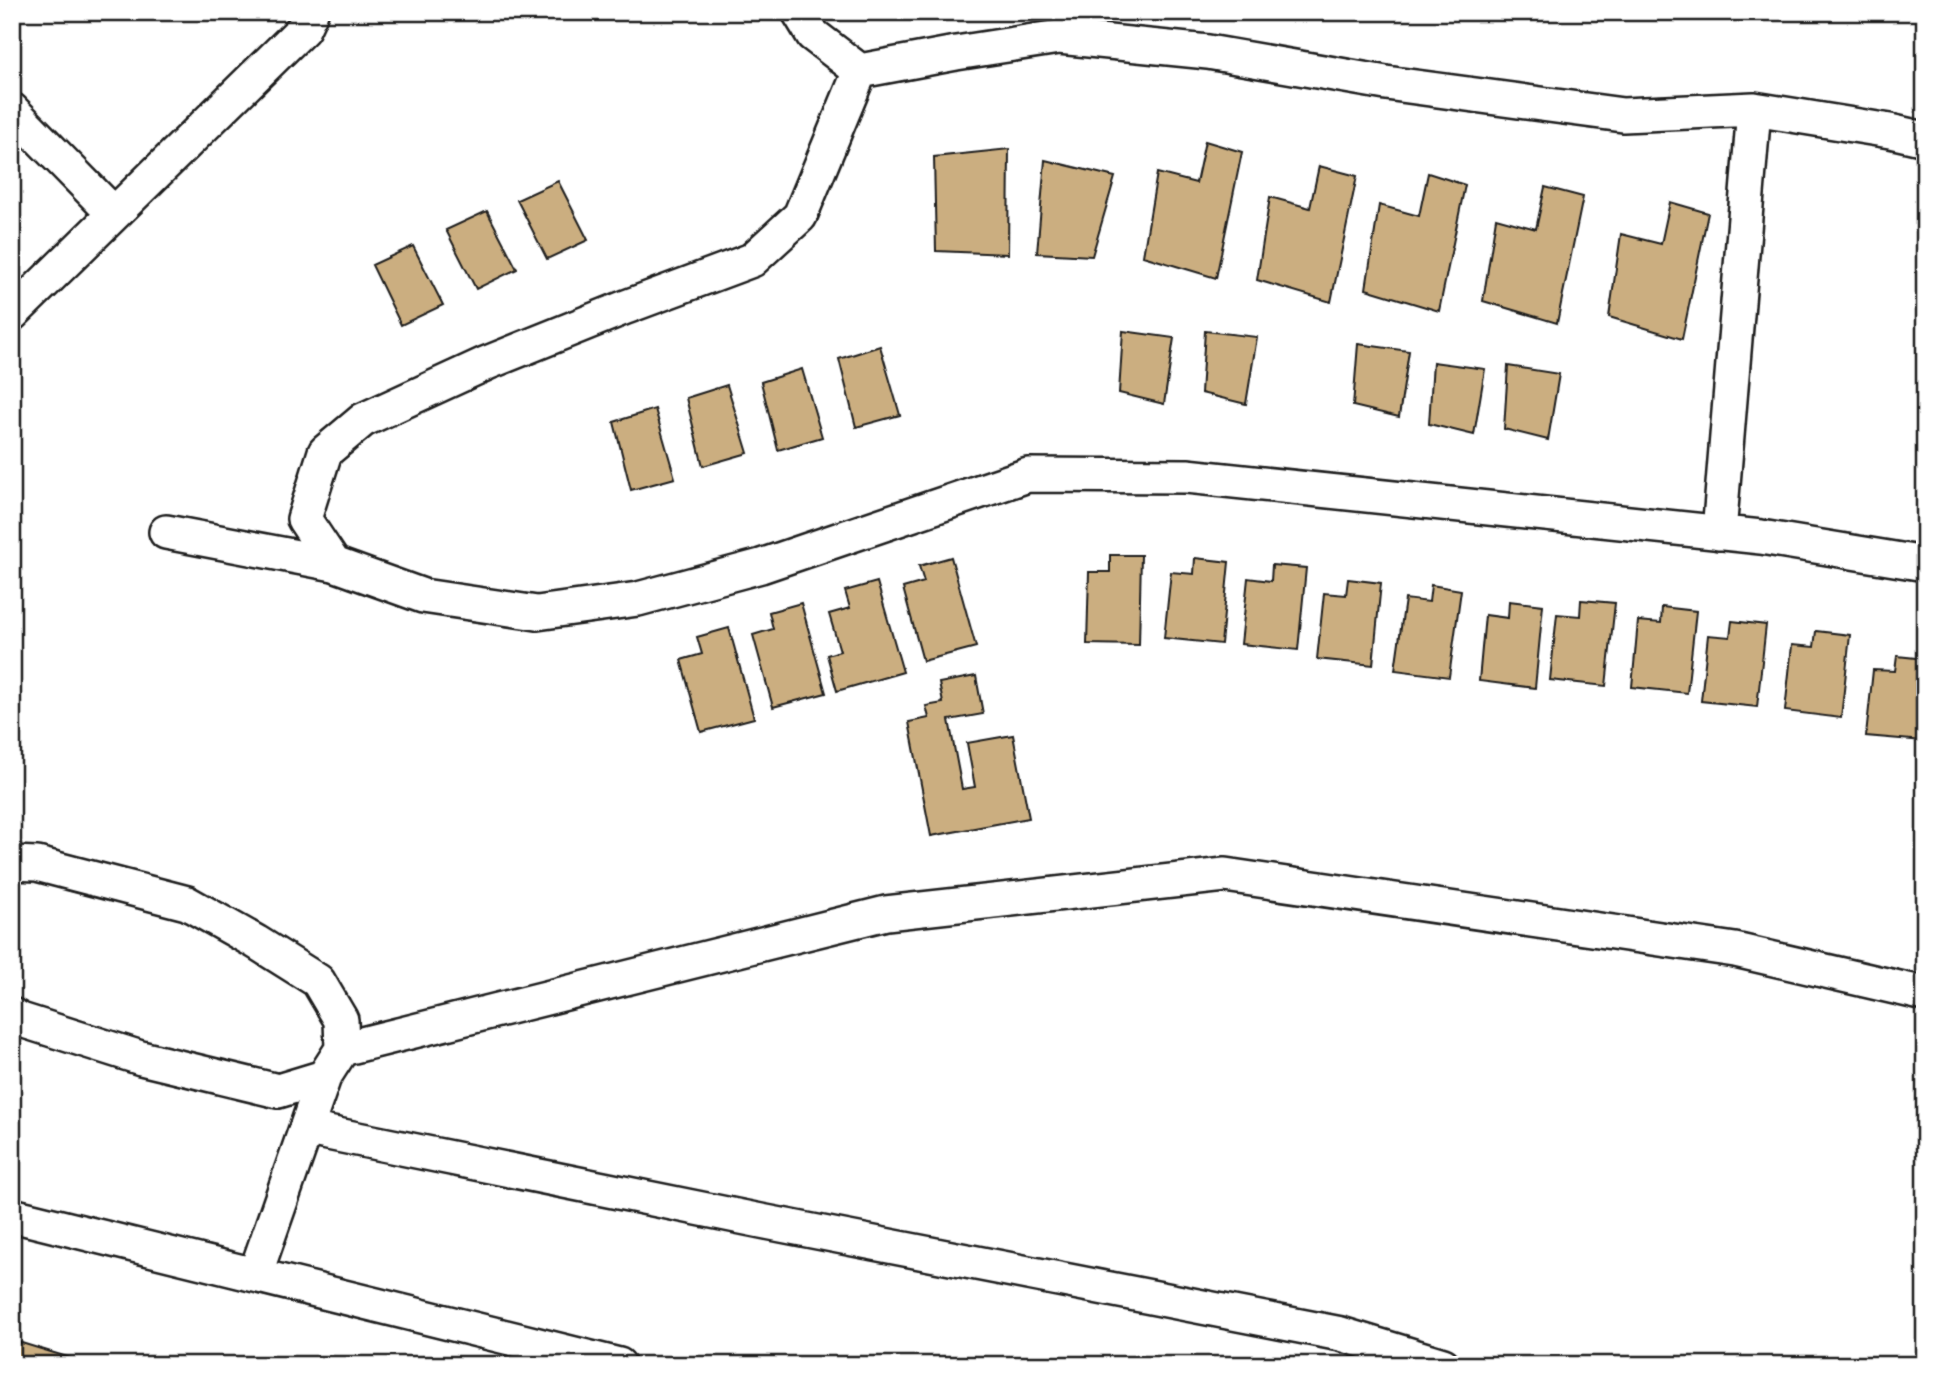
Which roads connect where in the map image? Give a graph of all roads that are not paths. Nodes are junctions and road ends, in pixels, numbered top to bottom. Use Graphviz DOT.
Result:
graph roads {
  1 [pos="311,12"];
  2 [pos="799,12"];
  3 [pos="860,71"];
  4 [pos="1754,109"];
  5 [pos="12,110"];
  6 [pos="1925,139"];
  7 [pos="114,214"];
  8 [pos="12,314"];
  9 [pos="166,531"];
  10 [pos="1719,533"];
  11 [pos="334,564"];
  12 [pos="1925,564"];
  13 [pos="12,863"];
  14 [pos="1925,994"];
  15 [pos="12,1015"];
  16 [pos="342,1049"];
  17 [pos="324,1077"];
  18 [pos="307,1129"];
  19 [pos="12,1215"];
  20 [pos="255,1275"];
  21 [pos="619,1365"];
  22 [pos="1443,1365"];
  1 -- 7 [label="street"];
  2 -- 3 [label="street"];
  3 -- 4 [label="street"];
  3 -- 11 [label="street"];
  4 -- 6 [label="street"];
  4 -- 10 [label="street"];
  5 -- 7 [label="street"];
  7 -- 8 [label="street"];
  9 -- 11 [label="street"];
  10 -- 11 [label="street"];
  10 -- 12 [label="street"];
  13 -- 16 [label="street"];
  14 -- 16 [label="street"];
  15 -- 17 [label="street"];
  16 -- 17 [label="street"];
  17 -- 18 [label="street"];
  18 -- 20 [label="street"];
  18 -- 22 [label="street"];
  19 -- 20 [label="street"];
  20 -- 21 [label="street"];
}
